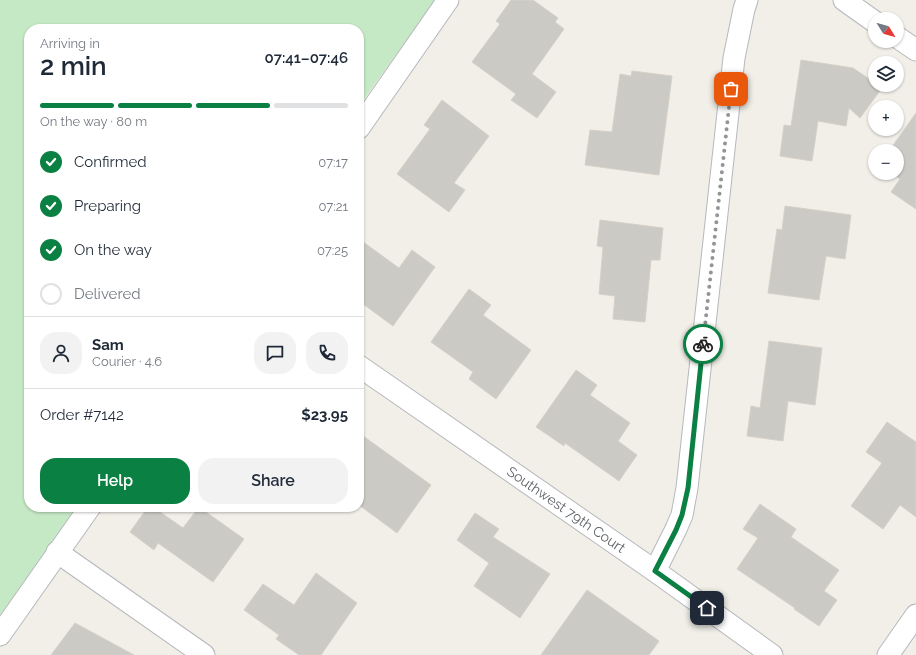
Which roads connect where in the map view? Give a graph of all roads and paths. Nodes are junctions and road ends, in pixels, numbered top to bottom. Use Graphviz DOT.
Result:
graph roads {
  1 [pos="448,0"];
  2 [pos="747,0"];
  3 [pos="844,0"];
  4 [pos="868,17"];
  5 [pos="904,42"];
  6 [pos="916,50"];
  7 [pos="364,121"];
  8 [pos="364,369"];
  9 [pos="86,512"];
  10 [pos="57,552"];
  11 [pos="655,571"];
  12 [pos="916,615"];
  13 [pos="0,635"];
  14 [pos="204,655"];
  15 [pos="772,655"];
  16 [pos="888,655"];
  1 -- 7 [label="street"];
  2 -- 11 [label="street"];
  3 -- 4 [label="street"];
  5 -- 6 [label="street"];
  8 -- 11 [label="street, Southwest 79th Court"];
  9 -- 10 [label="street"];
  10 -- 13 [label="street"];
  10 -- 14 [label="street"];
  11 -- 15 [label="street, Southwest 79th Court"];
  12 -- 16 [label="street"];
}
